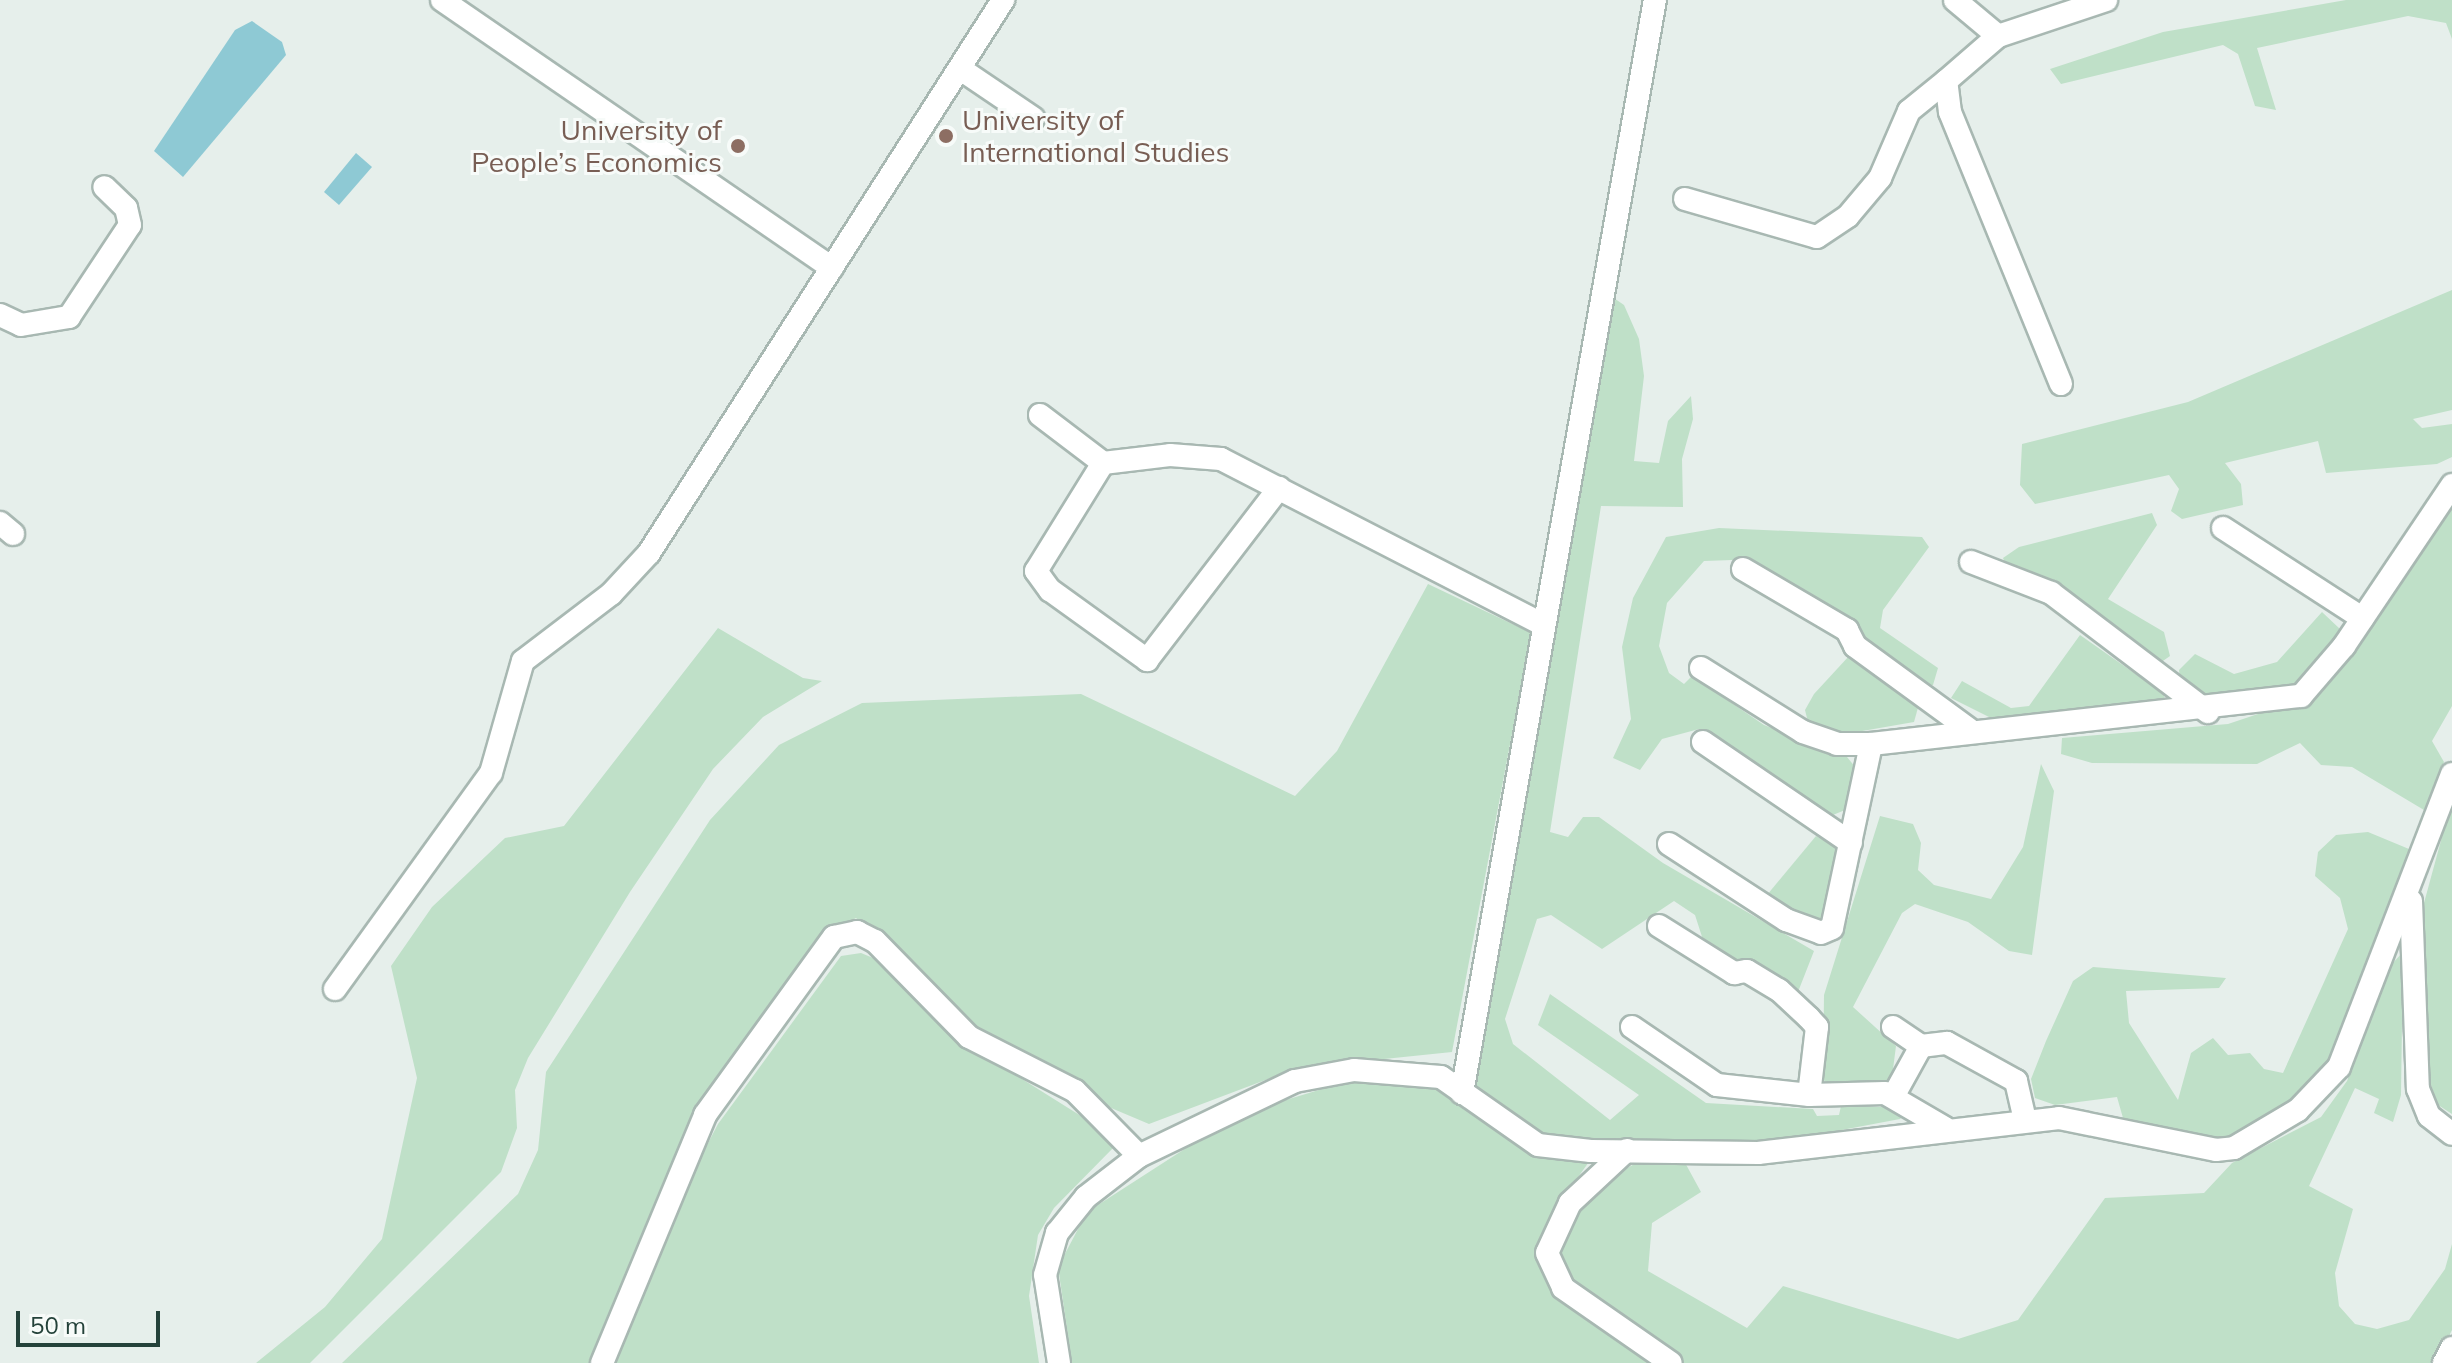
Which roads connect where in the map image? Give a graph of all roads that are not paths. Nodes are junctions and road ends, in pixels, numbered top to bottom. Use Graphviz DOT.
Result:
graph roads {
  1 [pos="442,0"];
  2 [pos="1003,0"];
  3 [pos="1655,0"];
  4 [pos="1955,0"];
  5 [pos="2106,0"];
  6 [pos="1998,36"];
  7 [pos="962,70"];
  8 [pos="1946,81"];
  9 [pos="1033,118"];
  10 [pos="104,187"];
  11 [pos="1685,199"];
  12 [pos="832,268"];
  13 [pos="0,315"];
  14 [pos="2061,384"];
  15 [pos="1040,415"];
  16 [pos="1103,463"];
  17 [pos="2452,485"];
  18 [pos="1279,488"];
  19 [pos="2223,528"];
  20 [pos="1971,562"];
  21 [pos="1743,569"];
  22 [pos="2362,618"];
  23 [pos="1544,625"];
  24 [pos="1701,668"];
  25 [pos="2208,712"];
  26 [pos="1969,729"];
  27 [pos="1703,742"];
  28 [pos="1871,744"];
  29 [pos="2452,774"];
  30 [pos="1851,843"];
  31 [pos="1669,844"];
  32 [pos="2411,893"];
  33 [pos="1659,926"];
  34 [pos="335,989"];
  35 [pos="1632,1027"];
  36 [pos="1893,1027"];
  37 [pos="1921,1046"];
  38 [pos="1462,1093"];
  39 [pos="1809,1095"];
  40 [pos="1894,1095"];
  41 [pos="2025,1119"];
  42 [pos="1945,1128"];
  43 [pos="2452,1134"];
  44 [pos="1627,1150"];
  45 [pos="1139,1156"];
  46 [pos="2452,1348"];
  47 [pos="602,1363"];
  48 [pos="1059,1363"];
  49 [pos="1671,1363"];
  50 [pos="2444,1363"];
  1 -- 12 [label="street"];
  2 -- 7 [label="street"];
  3 -- 23 [label="street"];
  4 -- 6 [label="street"];
  5 -- 6 [label="street"];
  6 -- 8 [label="street"];
  7 -- 9 [label="street"];
  7 -- 12 [label="street"];
  8 -- 11 [label="street"];
  8 -- 14 [label="street"];
  10 -- 13 [label="street"];
  12 -- 34 [label="street"];
  15 -- 16 [label="street"];
  16 -- 18 [label="street"];
  16 -- 18 [label="street"];
  17 -- 22 [label="street"];
  18 -- 23 [label="street"];
  19 -- 22 [label="street"];
  20 -- 25 [label="street"];
  21 -- 26 [label="street"];
  22 -- 25 [label="street"];
  23 -- 38 [label="street"];
  24 -- 28 [label="street"];
  25 -- 26 [label="street"];
  26 -- 28 [label="street"];
  27 -- 30 [label="street"];
  28 -- 30 [label="street"];
  29 -- 32 [label="street"];
  30 -- 31 [label="street"];
  32 -- 41 [label="street"];
  32 -- 43 [label="street"];
  33 -- 39 [label="street"];
  35 -- 39 [label="street"];
  36 -- 37 [label="street"];
  37 -- 40 [label="street"];
  37 -- 41 [label="street"];
  38 -- 44 [label="street"];
  38 -- 45 [label="street"];
  39 -- 40 [label="street"];
  40 -- 42 [label="street"];
  41 -- 42 [label="street"];
  42 -- 44 [label="street"];
  44 -- 49 [label="street"];
  45 -- 47 [label="street"];
  45 -- 48 [label="street"];
  46 -- 50 [label="street"];
}
